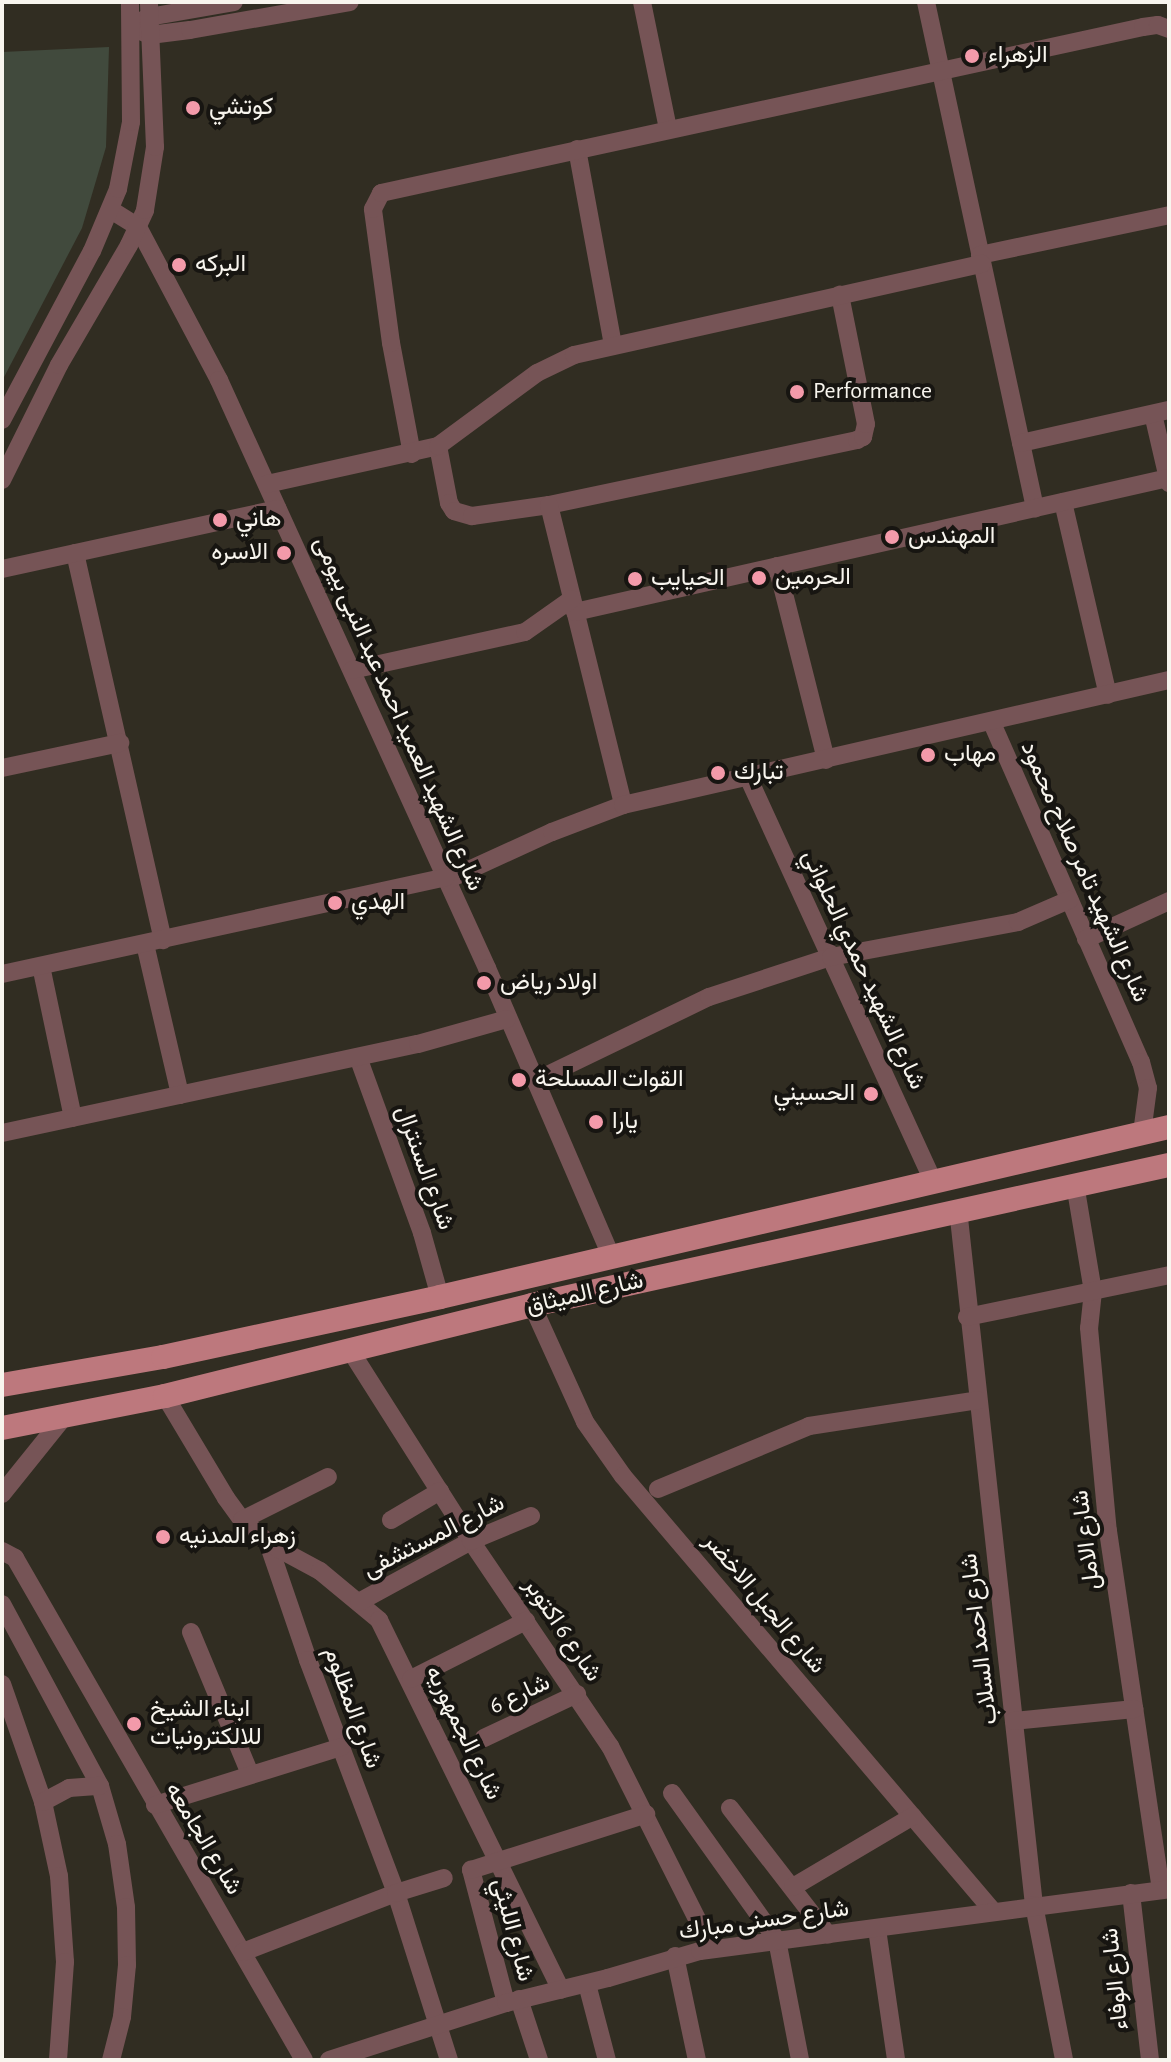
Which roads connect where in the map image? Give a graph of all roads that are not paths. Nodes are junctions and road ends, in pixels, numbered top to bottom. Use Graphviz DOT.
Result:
graph roads {
  1 [pos="130,2"];
  2 [pos="234,2"];
  3 [pos="350,2"];
  4 [pos="642,2"];
  5 [pos="926,2"];
  6 [pos="149,18"];
  7 [pos="131,27"];
  8 [pos="1169,29"];
  9 [pos="941,72"];
  10 [pos="668,129"];
  11 [pos="577,149"];
  12 [pos="111,210"];
  13 [pos="1169,215"];
  14 [pos="138,227"];
  15 [pos="981,260"];
  16 [pos="840,295"];
  17 [pos="613,346"];
  18 [pos="1161,412"];
  19 [pos="2,420"];
  20 [pos="1021,443"];
  21 [pos="438,446"];
  22 [pos="412,454"];
  23 [pos="2,480"];
  24 [pos="1168,480"];
  25 [pos="267,484"];
  26 [pos="1063,502"];
  27 [pos="549,505"];
  28 [pos="1035,508"];
  29 [pos="278,509"];
  30 [pos="75,553"];
  31 [pos="777,566"];
  32 [pos="2,569"];
  33 [pos="573,605"];
  34 [pos="352,670"];
  35 [pos="1169,680"];
  36 [pos="1108,695"];
  37 [pos="992,723"];
  38 [pos="120,743"];
  39 [pos="826,760"];
  40 [pos="2,768"];
  41 [pos="748,777"];
  42 [pos="623,805"];
  43 [pos="446,878"];
  44 [pos="1069,900"];
  45 [pos="1169,901"];
  46 [pos="1086,939"];
  47 [pos="154,942"];
  48 [pos="831,957"];
  49 [pos="41,966"];
  50 [pos="2,974"];
  51 [pos="507,1019"];
  52 [pos="358,1057"];
  53 [pos="535,1081"];
  54 [pos="180,1095"];
  55 [pos="73,1118"];
  56 [pos="1169,1127"];
  57 [pos="2,1133"];
  58 [pos="1139,1134"];
  59 [pos="1160,1167"];
  60 [pos="933,1182"];
  61 [pos="1075,1184"];
  62 [pos="958,1209"];
  63 [pos="612,1258"];
  64 [pos="1169,1275"];
  65 [pos="1093,1291"];
  66 [pos="440,1297"];
  67 [pos="532,1305"];
  68 [pos="967,1317"];
  69 [pos="350,1350"];
  70 [pos="2,1385"];
  71 [pos="165,1396"];
  72 [pos="978,1400"];
  73 [pos="64,1417"];
  74 [pos="2,1428"];
  75 [pos="328,1477"];
  76 [pos="658,1489"];
  77 [pos="440,1491"];
  78 [pos="2,1494"];
  79 [pos="531,1516"];
  80 [pos="242,1520"];
  81 [pos="391,1520"];
  82 [pos="471,1541"];
  83 [pos="268,1543"];
  84 [pos="8,1554"];
  85 [pos="359,1602"];
  86 [pos="2,1604"];
  87 [pos="526,1621"];
  88 [pos="191,1632"];
  89 [pos="411,1679"];
  90 [pos="2,1684"];
  91 [pos="577,1694"];
  92 [pos="1134,1709"];
  93 [pos="1014,1721"];
  94 [pos="484,1738"];
  95 [pos="341,1747"];
  96 [pos="250,1774"];
  97 [pos="100,1786"];
  98 [pos="672,1793"];
  99 [pos="43,1802"];
  100 [pos="155,1805"];
  101 [pos="730,1808"];
  102 [pos="646,1814"];
  103 [pos="913,1816"];
  104 [pos="498,1862"];
  105 [pos="444,1878"];
  106 [pos="793,1887"];
  107 [pos="1165,1889"];
  108 [pos="396,1893"];
  109 [pos="1131,1893"];
  110 [pos="1034,1905"];
  111 [pos="993,1911"];
  112 [pos="877,1929"];
  113 [pos="828,1935"];
  114 [pos="777,1940"];
  115 [pos="712,1949"];
  116 [pos="243,1952"];
  117 [pos="675,1956"];
  118 [pos="587,1984"];
  119 [pos="561,1990"];
  120 [pos="512,2001"];
  121 [pos="441,2024"];
  122 [pos="58,2060"];
  123 [pos="111,2060"];
  124 [pos="304,2060"];
  125 [pos="329,2060"];
  126 [pos="449,2060"];
  127 [pos="539,2060"];
  128 [pos="607,2060"];
  129 [pos="697,2060"];
  130 [pos="800,2060"];
  131 [pos="896,2060"];
  132 [pos="1064,2060"];
  133 [pos="1150,2060"];
  1 -- 7 [label="street"];
  2 -- 6 [label="street"];
  3 -- 6 [label="street"];
  4 -- 10 [label="street"];
  5 -- 9 [label="street"];
  6 -- 7 [label="street"];
  6 -- 14 [label="street"];
  7 -- 12 [label="street"];
  8 -- 9 [label="street"];
  9 -- 10 [label="street"];
  9 -- 15 [label="street"];
  10 -- 11 [label="street"];
  11 -- 17 [label="street"];
  11 -- 22 [label="street"];
  12 -- 14 [label="street, شارع الشهيد العميد احمد عبد النبى بيومى"];
  12 -- 19 [label="street"];
  13 -- 15 [label="street"];
  14 -- 23 [label="street"];
  14 -- 25 [label="street, شارع الشهيد العميد احمد عبد النبى بيومى"];
  15 -- 16 [label="street"];
  15 -- 20 [label="street"];
  16 -- 17 [label="street"];
  16 -- 27 [label="street"];
  17 -- 21 [label="street"];
  18 -- 20 [label="street"];
  18 -- 24 [label="street"];
  20 -- 28 [label="street"];
  21 -- 22 [label="street"];
  21 -- 27 [label="street"];
  22 -- 25 [label="street"];
  24 -- 26 [label="street"];
  25 -- 29 [label="street, شارع الشهيد العميد احمد عبد النبى بيومى"];
  26 -- 28 [label="street"];
  26 -- 36 [label="street"];
  27 -- 33 [label="street"];
  28 -- 31 [label="street"];
  29 -- 30 [label="street"];
  29 -- 34 [label="street, شارع الشهيد العميد احمد عبد النبى بيومى"];
  30 -- 32 [label="street"];
  30 -- 38 [label="street"];
  31 -- 33 [label="street"];
  31 -- 39 [label="street"];
  33 -- 34 [label="street"];
  33 -- 42 [label="street"];
  34 -- 43 [label="street, شارع الشهيد العميد احمد عبد النبى بيومى"];
  35 -- 36 [label="street"];
  36 -- 37 [label="street"];
  37 -- 39 [label="street"];
  37 -- 44 [label="street, شارع الشهيد تامر صلاح محمود"];
  38 -- 40 [label="street"];
  38 -- 47 [label="street"];
  39 -- 41 [label="street"];
  41 -- 42 [label="street"];
  41 -- 48 [label="street, شارع الشهيد حمدي الحلواني"];
  42 -- 43 [label="street"];
  43 -- 47 [label="street"];
  43 -- 51 [label="street, شارع الشهيد العميد احمد عبد النبى بيومى"];
  44 -- 46 [label="street, شارع الشهيد تامر صلاح محمود"];
  44 -- 48 [label="street"];
  45 -- 46 [label="street"];
  46 -- 58 [label="street, شارع الشهيد تامر صلاح محمود"];
  47 -- 49 [label="street"];
  47 -- 54 [label="street"];
  48 -- 53 [label="street"];
  48 -- 60 [label="street, شارع الشهيد حمدي الحلواني"];
  49 -- 50 [label="street"];
  49 -- 55 [label="street"];
  51 -- 52 [label="street"];
  51 -- 53 [label="street, شارع الشهيد العميد احمد عبد النبى بيومى"];
  52 -- 54 [label="street"];
  52 -- 66 [label="street, شارع السنترال"];
  53 -- 63 [label="street, شارع الشهيد العميد احمد عبد النبى بيومى"];
  54 -- 55 [label="street"];
  55 -- 57 [label="street"];
  56 -- 58 [label="main road, شارع الميثاق"];
  58 -- 59 [label="main road"];
  58 -- 60 [label="main road, شارع الميثاق"];
  59 -- 61 [label="main road, شارع الميثاق"];
  60 -- 63 [label="main road, شارع الميثاق"];
  61 -- 62 [label="main road, شارع الميثاق"];
  61 -- 65 [label="street, شارع الامل"];
  62 -- 67 [label="main road, شارع الميثاق"];
  62 -- 68 [label="street, شارع احمد السلاب"];
  63 -- 66 [label="main road, شارع الميثاق"];
  64 -- 65 [label="street"];
  65 -- 68 [label="street"];
  65 -- 92 [label="street, شارع الامل"];
  66 -- 70 [label="main road, شارع الميثاق"];
  67 -- 69 [label="main road, شارع الميثاق"];
  67 -- 103 [label="street, شارع الجبل الاخضر"];
  68 -- 72 [label="street, شارع احمد السلاب"];
  69 -- 71 [label="main road, شارع الميثاق"];
  69 -- 77 [label="street, شارع 6 اكتوبر"];
  71 -- 73 [label="main road, شارع الميثاق"];
  71 -- 80 [label="street, شارع المظلوم"];
  72 -- 76 [label="street"];
  72 -- 93 [label="street, شارع احمد السلاب"];
  73 -- 74 [label="main road, شارع الميثاق"];
  73 -- 78 [label="street"];
  75 -- 80 [label="street"];
  77 -- 81 [label="street"];
  77 -- 82 [label="street, شارع 6 اكتوبر"];
  79 -- 82 [label="street, شارع المستشفى"];
  80 -- 83 [label="street, شارع المظلوم"];
  82 -- 85 [label="street, شارع المستشفى"];
  82 -- 87 [label="street, شارع 6 اكتوبر"];
  83 -- 85 [label="street, شارع الجمهوريه"];
  83 -- 95 [label="street, شارع المظلوم"];
  84 -- 100 [label="street, شارع الجامعه"];
  85 -- 89 [label="street, شارع الجمهوريه"];
  86 -- 97 [label="street"];
  87 -- 89 [label="street"];
  87 -- 91 [label="street, شارع 6 اكتوبر"];
  88 -- 96 [label="street"];
  89 -- 104 [label="street, شارع الجمهوريه"];
  90 -- 99 [label="street"];
  91 -- 94 [label="street, شارع 6"];
  91 -- 102 [label="street, شارع 6 اكتوبر"];
  92 -- 93 [label="street"];
  92 -- 107 [label="street, شارع الامل"];
  93 -- 110 [label="street, شارع احمد السلاب"];
  95 -- 96 [label="street"];
  95 -- 108 [label="street, شارع المظلوم"];
  96 -- 100 [label="street"];
  97 -- 99 [label="street"];
  97 -- 123 [label="street"];
  98 -- 114 [label="street"];
  99 -- 122 [label="street"];
  100 -- 116 [label="street, شارع الجامعه"];
  101 -- 106 [label="street"];
  102 -- 104 [label="street"];
  102 -- 115 [label="street, شارع 6 اكتوبر"];
  103 -- 106 [label="street"];
  103 -- 111 [label="street, شارع الجبل الاخضر"];
  104 -- 119 [label="street, شارع الجمهوريه"];
  104 -- 120 [label="street, شارع الليثي"];
  105 -- 108 [label="street"];
  106 -- 113 [label="street"];
  107 -- 109 [label="street, شارع حسنى مبارك"];
  108 -- 116 [label="street"];
  108 -- 121 [label="street, شارع المظلوم"];
  109 -- 110 [label="street, شارع حسنى مبارك"];
  109 -- 133 [label="street, شارع الوفاء"];
  110 -- 111 [label="street, شارع حسنى مبارك"];
  110 -- 132 [label="street, شارع احمد السلاب"];
  111 -- 112 [label="street, شارع حسنى مبارك"];
  112 -- 113 [label="street, شارع حسنى مبارك"];
  112 -- 131 [label="street"];
  113 -- 114 [label="street, شارع حسنى مبارك"];
  114 -- 115 [label="street, شارع حسنى مبارك"];
  114 -- 130 [label="street"];
  115 -- 117 [label="street, شارع حسنى مبارك"];
  116 -- 124 [label="street, شارع الجامعه"];
  117 -- 118 [label="street, شارع حسنى مبارك"];
  117 -- 129 [label="street"];
  118 -- 119 [label="street, شارع حسنى مبارك"];
  118 -- 128 [label="street"];
  119 -- 120 [label="street, شارع حسنى مبارك"];
  120 -- 121 [label="street, شارع حسنى مبارك"];
  120 -- 127 [label="street"];
  121 -- 125 [label="street, شارع حسنى مبارك"];
  121 -- 126 [label="street, شارع المظلوم"];
}
